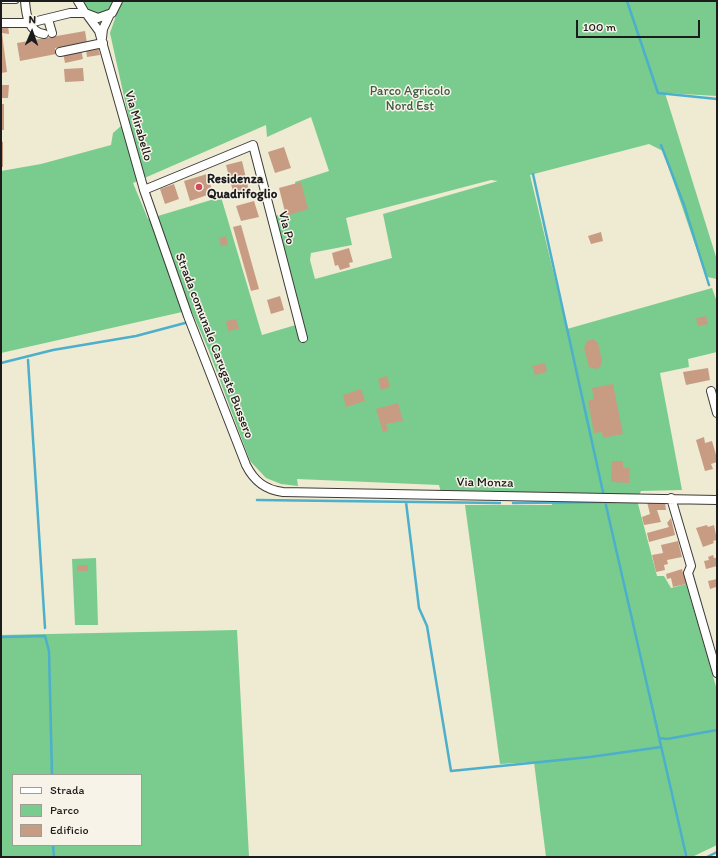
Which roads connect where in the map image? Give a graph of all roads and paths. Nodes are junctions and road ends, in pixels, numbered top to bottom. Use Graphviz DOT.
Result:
graph roads {
  1 [pos="16,1"];
  2 [pos="25,1"];
  3 [pos="77,1"];
  4 [pos="118,1"];
  5 [pos="1,2"];
  6 [pos="86,14"];
  7 [pos="110,14"];
  8 [pos="63,15"];
  9 [pos="48,19"];
  10 [pos="1,23"];
  11 [pos="29,23"];
  12 [pos="102,42"];
  13 [pos="60,52"];
  14 [pos="144,190"];
  15 [pos="153,217"];
  16 [pos="303,338"];
  17 [pos="711,391"];
  18 [pos="717,413"];
  19 [pos="256,482"];
  20 [pos="671,498"];
  21 [pos="717,500"];
  22 [pos="717,672"];
  1 -- 5 [label="lane"];
  2 -- 11 [label="street"];
  3 -- 6 [label="street, Via Mirabello"];
  3 -- 8 [label="street"];
  4 -- 7 [label="street, Via Mirabello"];
  6 -- 7 [label="street"];
  6 -- 8 [label="street"];
  6 -- 12 [label="street, Via Mirabello"];
  7 -- 12 [label="street, Via Mirabello"];
  8 -- 9 [label="street"];
  9 -- 11 [label="street"];
  9 -- 11 [label="street"];
  10 -- 11 [label="street"];
  12 -- 13 [label="street"];
  12 -- 14 [label="street, Via Mirabello"];
  14 -- 15 [label="street, Via Mirabello"];
  14 -- 16 [label="street, Via Po"];
  15 -- 19 [label="street, Strada comunale Carugate Bussero"];
  17 -- 18 [label="street"];
  19 -- 20 [label="street, Via Monza"];
  20 -- 21 [label="street, Via Monza"];
  20 -- 22 [label="street"];
}
